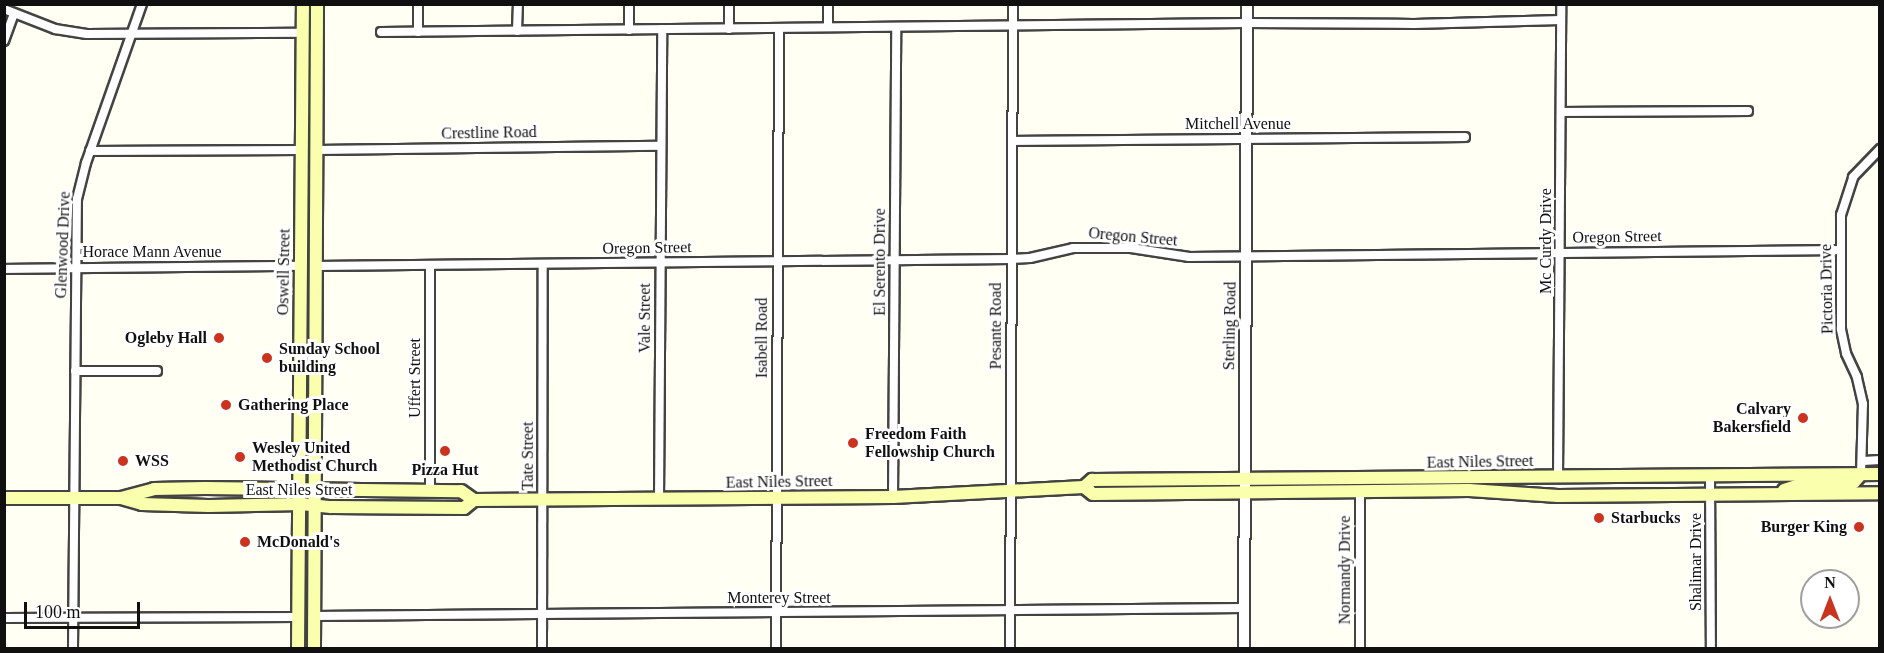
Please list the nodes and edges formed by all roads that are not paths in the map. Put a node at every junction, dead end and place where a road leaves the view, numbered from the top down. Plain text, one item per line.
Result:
1 (142, 4) edge
2 (303, 4) edge
3 (317, 4) edge
4 (418, 4) edge
5 (518, 4) edge
6 (629, 4) edge
7 (729, 4) edge
8 (828, 4) edge
9 (1012, 4) edge
10 (1246, 4) edge
11 (1561, 4) edge
12 (4, 9) edge
13 (14, 14) junction
14 (1561, 20) junction
15 (1246, 23) junction
16 (1012, 25) junction
17 (828, 27) junction
18 (896, 27) junction
19 (778, 28) junction
20 (662, 29) junction
21 (729, 29) junction
22 (630, 30) junction
23 (517, 31) junction
24 (381, 32) dead end
25 (418, 32) junction
26 (303, 33) junction
27 (132, 34) junction
28 (4, 41) edge
29 (1748, 111) dead end
30 (1561, 112) junction
31 (1465, 137) dead end
32 (1246, 140) junction
33 (1012, 141) junction
34 (661, 146) junction
35 (1880, 149) edge
36 (301, 150) junction
37 (316, 150) junction
38 (90, 151) junction
39 (302, 179) junction
40 (1841, 250) junction
41 (1561, 253) junction
42 (1245, 256) junction
43 (1011, 259) junction
44 (895, 260) junction
45 (777, 261) junction
46 (661, 262) junction
47 (543, 264) junction
48 (430, 265) junction
49 (299, 266) junction
50 (316, 266) junction
51 (4, 268) edge
52 (76, 268) junction
53 (315, 354) junction
54 (75, 371) junction
55 (157, 371) dead end
56 (1880, 460) edge
57 (1863, 461) junction
58 (1861, 474) junction
59 (1880, 474) edge
60 (1710, 476) junction
61 (1558, 477) junction
62 (1243, 478) junction
63 (1432, 478) junction
64 (1084, 487) junction
65 (300, 489) junction
66 (1011, 489) junction
67 (315, 490) junction
68 (430, 490) junction
69 (1478, 491) junction
70 (1243, 492) junction
71 (1360, 492) junction
72 (1880, 493) edge
73 (1772, 494) junction
74 (1711, 495) junction
75 (894, 497) junction
76 (4, 498) edge
77 (74, 498) junction
78 (122, 498) junction
79 (776, 498) junction
80 (659, 499) junction
81 (474, 500) junction
82 (542, 501) junction
83 (301, 504) junction
84 (314, 505) junction
85 (1244, 608) junction
86 (1011, 610) junction
87 (776, 613) junction
88 (542, 614) junction
89 (315, 616) junction
90 (74, 617) junction
91 (298, 617) junction
92 (4, 618) edge
93 (73, 648) edge
94 (298, 648) edge
95 (314, 648) edge
96 (542, 648) edge
97 (776, 648) edge
98 (1010, 648) edge
99 (1244, 648) edge
100 (1360, 648) edge
101 (1711, 648) edge

1 - 27 street, Glenwood Drive
2 - 26 main road, Oswell Street
3 - 37 main road, Oswell Street
4 - 25 street
5 - 23 street
6 - 22 street
7 - 21 street
8 - 17 street
9 - 16 street, Pesante Road
10 - 15 street, Sterling Road
11 - 14 street, Mc Curdy Drive
12 - 13 street
13 - 27 street
13 - 28 street
14 - 15 street
14 - 30 street, Mc Curdy Drive
15 - 16 street
15 - 32 street, Sterling Road
16 - 18 street
16 - 33 street, Pesante Road
17 - 18 street
17 - 19 street
18 - 44 street, El Serento Drive
19 - 21 street
19 - 45 street, Isabell Road
20 - 21 street
20 - 22 street
20 - 34 street, Vale Street
22 - 23 street
23 - 25 street
24 - 25 street
26 - 27 street
26 - 36 main road, Oswell Street
27 - 38 street, Glenwood Drive
29 - 30 street
30 - 41 street, Mc Curdy Drive
31 - 32 street, Mitchell Avenue
32 - 33 street, Mitchell Avenue
32 - 42 street, Sterling Road
33 - 43 street, Pesante Road
34 - 37 street, Crestline Road
34 - 46 street, Vale Street
35 - 40 street, Pictoria Drive
36 - 38 street
36 - 39 main road, Oswell Street
37 - 50 main road, Oswell Street
38 - 52 street, Glenwood Drive
39 - 49 main road, Oswell Street
39 - 50 main road
40 - 41 street, Oregon Street
40 - 57 street, Pictoria Drive
41 - 42 street, Oregon Street
41 - 61 street, Mc Curdy Drive
42 - 43 street, Oregon Street
42 - 62 street, Sterling Road
43 - 44 street, Oregon Street
43 - 66 street, Pesante Road
44 - 45 street, Oregon Street
44 - 75 street, El Serento Drive
45 - 46 street, Oregon Street
45 - 79 street, Isabell Road
46 - 47 street, Oregon Street
46 - 80 street, Vale Street
47 - 48 street, Oregon Street
47 - 82 street, Tate Street
48 - 50 street, Oregon Street
48 - 68 street, Uffert Street
49 - 52 street, Horace Mann Avenue
49 - 53 main road
49 - 65 main road, Oswell Street
50 - 53 main road, Oswell Street
51 - 52 street, Horace Mann Avenue
52 - 54 street, Glenwood Drive
53 - 67 main road, Oswell Street
54 - 55 street
54 - 77 street, Glenwood Drive
56 - 57 street
57 - 58 street, Pictoria Drive
58 - 59 main road, East Niles Street
58 - 60 main road, East Niles Street
58 - 73 main road
60 - 61 main road, East Niles Street
60 - 74 street, Shalimar Drive
61 - 63 main road, East Niles Street
61 - 69 main road
62 - 63 main road, East Niles Street
62 - 64 main road, East Niles Street
62 - 70 street, Sterling Road
63 - 71 main road
64 - 66 main road, East Niles Street
64 - 70 main road, East Niles Street
65 - 67 main road, East Niles Street
65 - 78 main road, East Niles Street
65 - 83 main road, Oswell Street
66 - 75 main road, East Niles Street
66 - 86 street, Pesante Road
67 - 68 main road, East Niles Street
67 - 84 main road, Oswell Street
68 - 81 main road, East Niles Street
69 - 71 main road, East Niles Street
69 - 74 main road, East Niles Street
70 - 71 main road, East Niles Street
70 - 85 street, Sterling Road
71 - 100 street, Normandy Drive
72 - 73 main road, East Niles Street
73 - 74 main road, East Niles Street
74 - 101 street, Shalimar Drive
75 - 79 main road, East Niles Street
76 - 77 main road, East Niles Street
77 - 78 main road, East Niles Street
77 - 90 street, Glenwood Drive
78 - 83 main road, East Niles Street
79 - 80 main road, East Niles Street
79 - 87 street, Isabell Road
80 - 82 main road, East Niles Street
81 - 82 main road, East Niles Street
81 - 84 main road, East Niles Street
82 - 88 street, Tate Street
83 - 84 main road, East Niles Street
83 - 91 main road, Oswell Street
84 - 89 main road, Oswell Street
85 - 86 street, Monterey Street
85 - 99 street, Sterling Road
86 - 87 street, Monterey Street
86 - 98 street, Pesante Road
87 - 88 street, Monterey Street
87 - 97 street, Isabell Road
88 - 89 street, Monterey Street
88 - 96 street, Tate Street
89 - 95 main road, Oswell Street
90 - 91 street
90 - 92 street
90 - 93 street, Glenwood Drive
91 - 94 main road, Oswell Street

